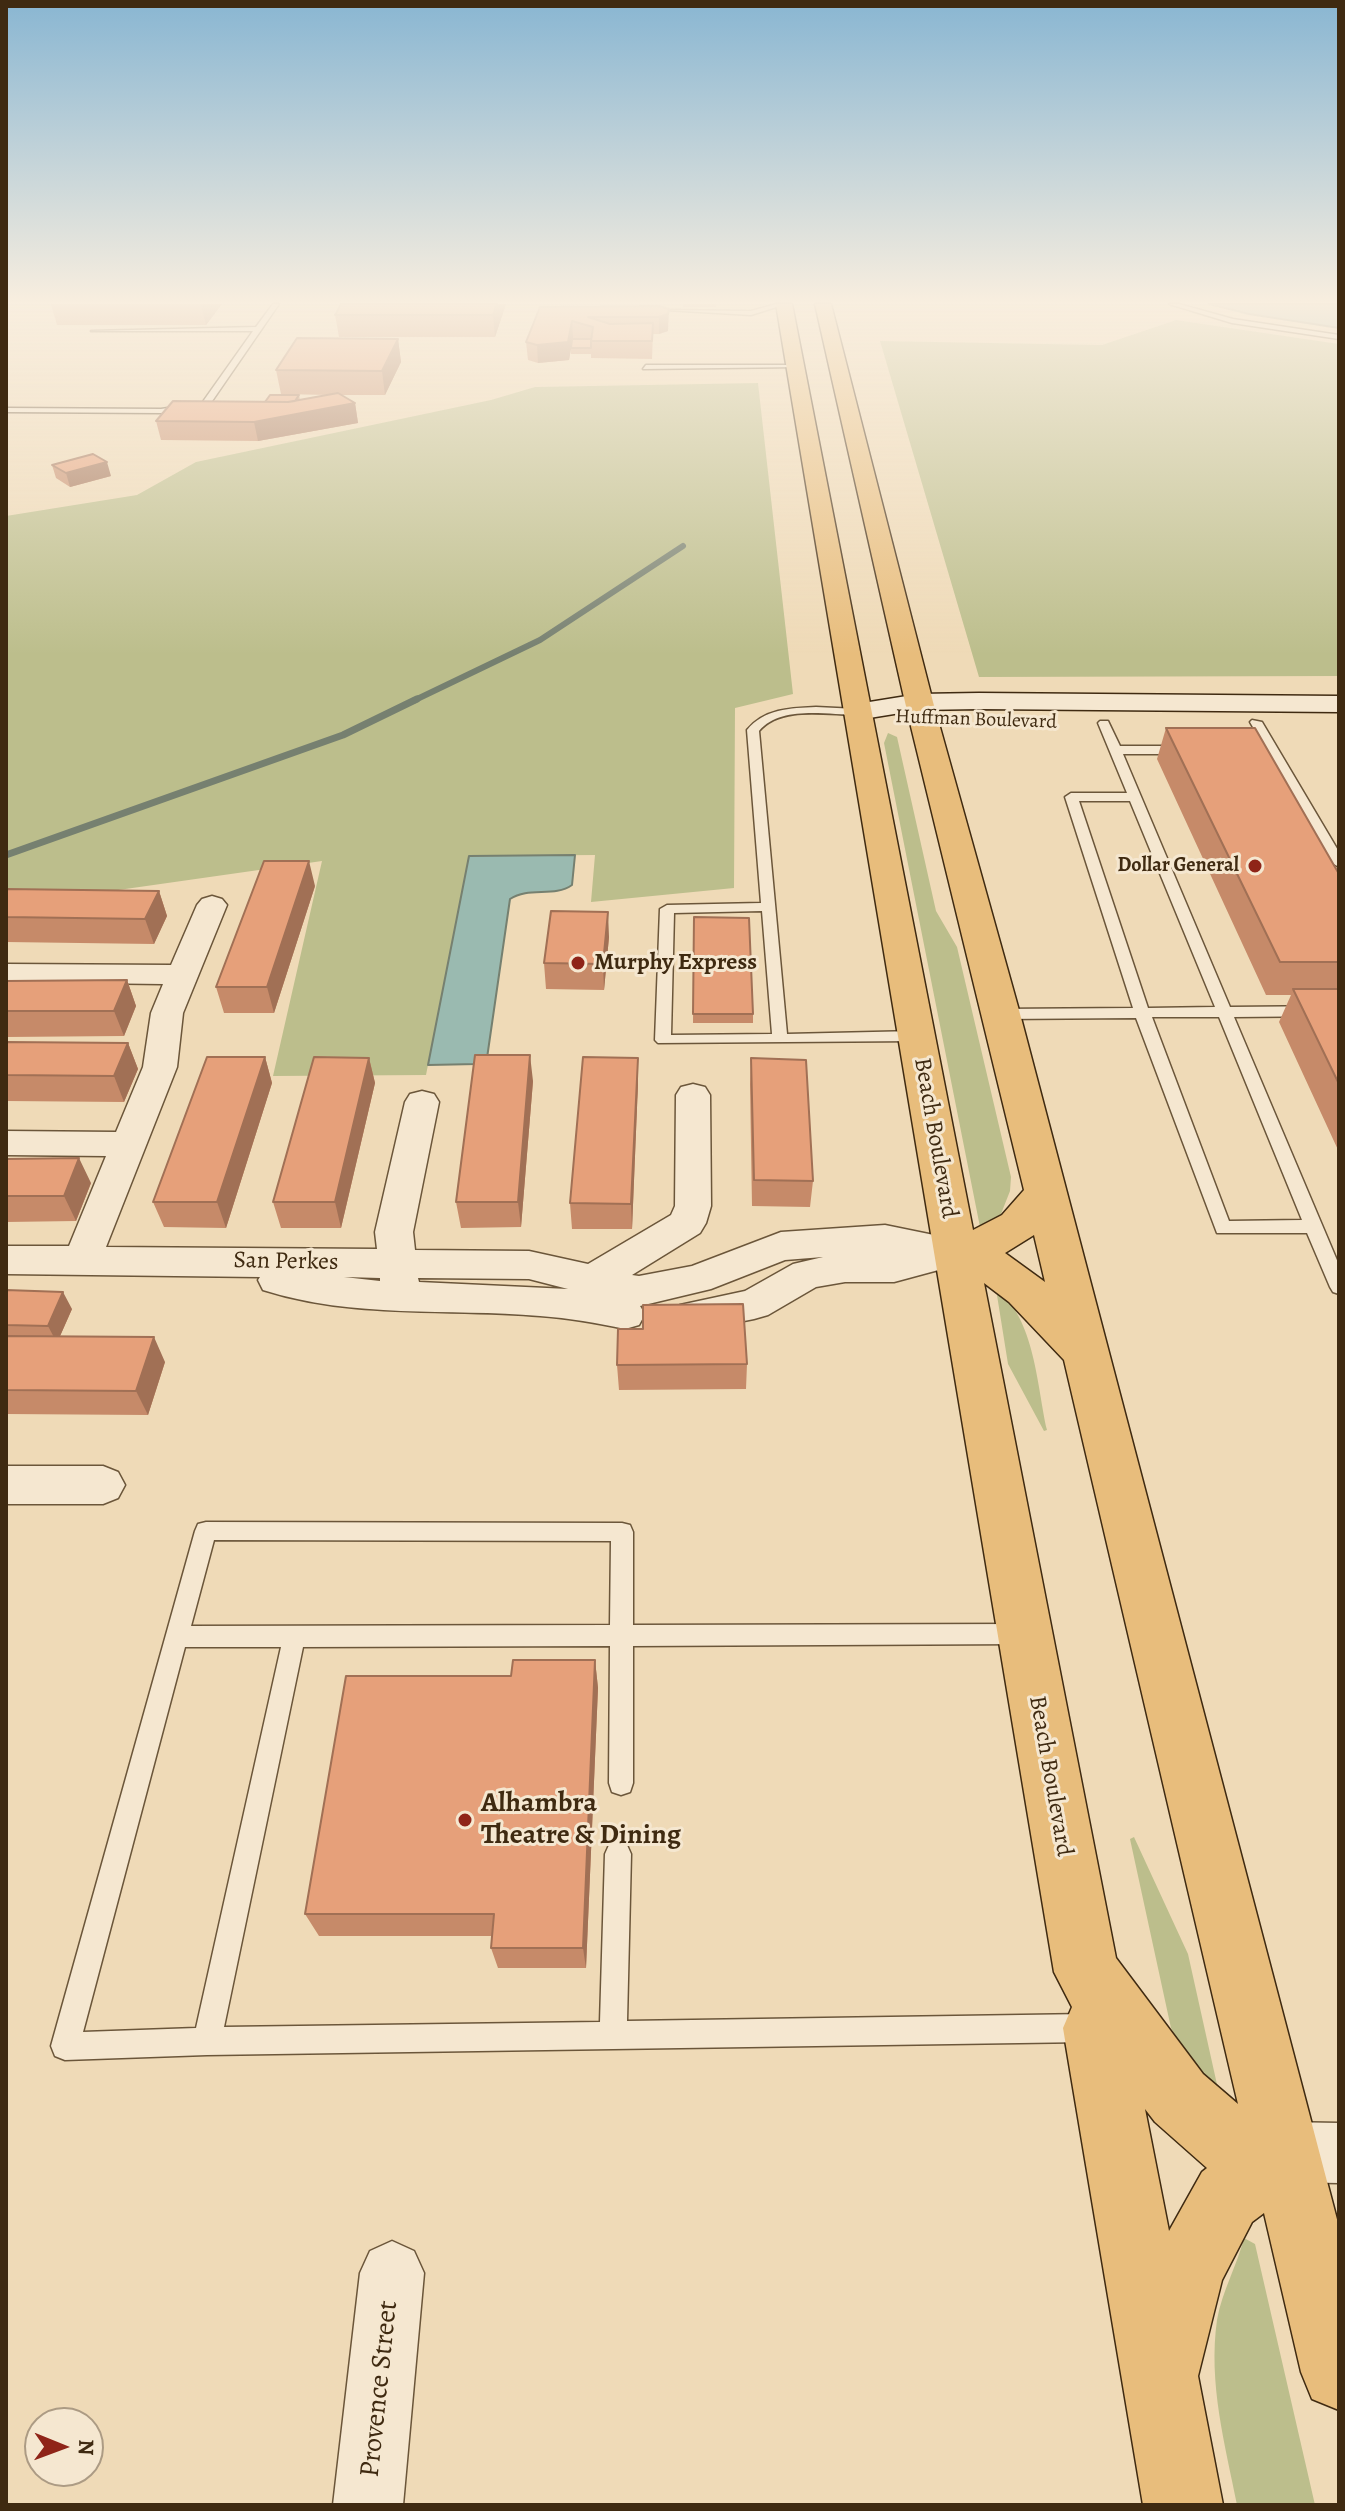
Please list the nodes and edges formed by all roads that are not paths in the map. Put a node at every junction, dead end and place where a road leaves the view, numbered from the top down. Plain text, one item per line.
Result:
1 (823, 421) edge
2 (852, 421) edge
3 (1339, 704) edge
4 (1339, 711) edge
5 (857, 712) junction
6 (921, 712) junction
7 (1339, 722) edge
8 (1257, 736) junction
9 (1110, 737) junction
10 (1194, 750) edge
11 (1273, 750) junction
12 (1135, 797) junction
13 (1339, 863) edge
14 (212, 905) dead end
15 (769, 907) junction
16 (6, 973) edge
17 (181, 975) junction
18 (1339, 1011) edge
19 (1142, 1012) junction
20 (1225, 1012) junction
21 (1001, 1014) junction
22 (916, 1036) junction
23 (780, 1039) junction
24 (693, 1095) dead end
25 (422, 1102) dead end
26 (6, 1143) edge
27 (129, 1144) junction
28 (1045, 1191) junction
29 (1314, 1226) junction
30 (955, 1252) junction
31 (6, 1260) edge
32 (82, 1260) junction
33 (400, 1280) junction
34 (1339, 1287) edge
35 (585, 1292) junction
36 (1085, 1351) junction
37 (6, 1485) edge
38 (103, 1485) dead end
39 (1025, 1634) junction
40 (177, 1637) junction
41 (294, 1637) junction
42 (624, 1637) junction
43 (621, 1783) dead end
44 (618, 1854) dead end
45 (1091, 2000) junction
46 (613, 2033) junction
47 (207, 2041) junction
48 (1311, 2153) edge
49 (392, 2273) dead end
50 (1339, 2372) edge
51 (1160, 2382) junction
52 (368, 2505) edge
53 (1183, 2505) edge

1 - 5 highway, Beach Boulevard
2 - 6 highway
3 - 6 street, Huffman Boulevard
4 - 8 street
5 - 6 street, Huffman Boulevard
5 - 15 lane
5 - 22 highway, Beach Boulevard
6 - 9 street, Huffman Boulevard
6 - 21 highway
7 - 8 street, Huffman Boulevard
8 - 9 street, Huffman Boulevard
8 - 11 lane
8 - 11 lane
9 - 10 lane
9 - 12 lane
11 - 13 lane
12 - 19 lane
12 - 20 lane
14 - 17 street
15 - 23 lane
15 - 23 lane
16 - 17 street
17 - 27 street
18 - 20 lane
19 - 20 lane
19 - 21 lane
19 - 29 lane
20 - 29 lane
21 - 28 highway
22 - 23 lane
22 - 30 highway, Beach Boulevard
24 - 35 street
25 - 33 street
26 - 27 street
27 - 32 street
28 - 30 highway
28 - 36 highway
29 - 34 lane
30 - 35 street, San Perkes
30 - 36 highway
30 - 39 highway, Beach Boulevard
31 - 32 street, San Perkes
32 - 33 street, San Perkes
33 - 35 street, San Perkes
36 - 48 highway
37 - 38 street
39 - 42 lane
39 - 45 highway, Beach Boulevard
40 - 41 lane
40 - 42 lane
40 - 47 lane
41 - 42 lane
41 - 47 lane
42 - 43 lane
44 - 46 lane
45 - 46 lane
45 - 48 highway
45 - 51 highway, Beach Boulevard
46 - 47 lane
48 - 50 highway
48 - 51 highway
49 - 52 street, Provence Street
51 - 53 highway, Beach Boulevard

